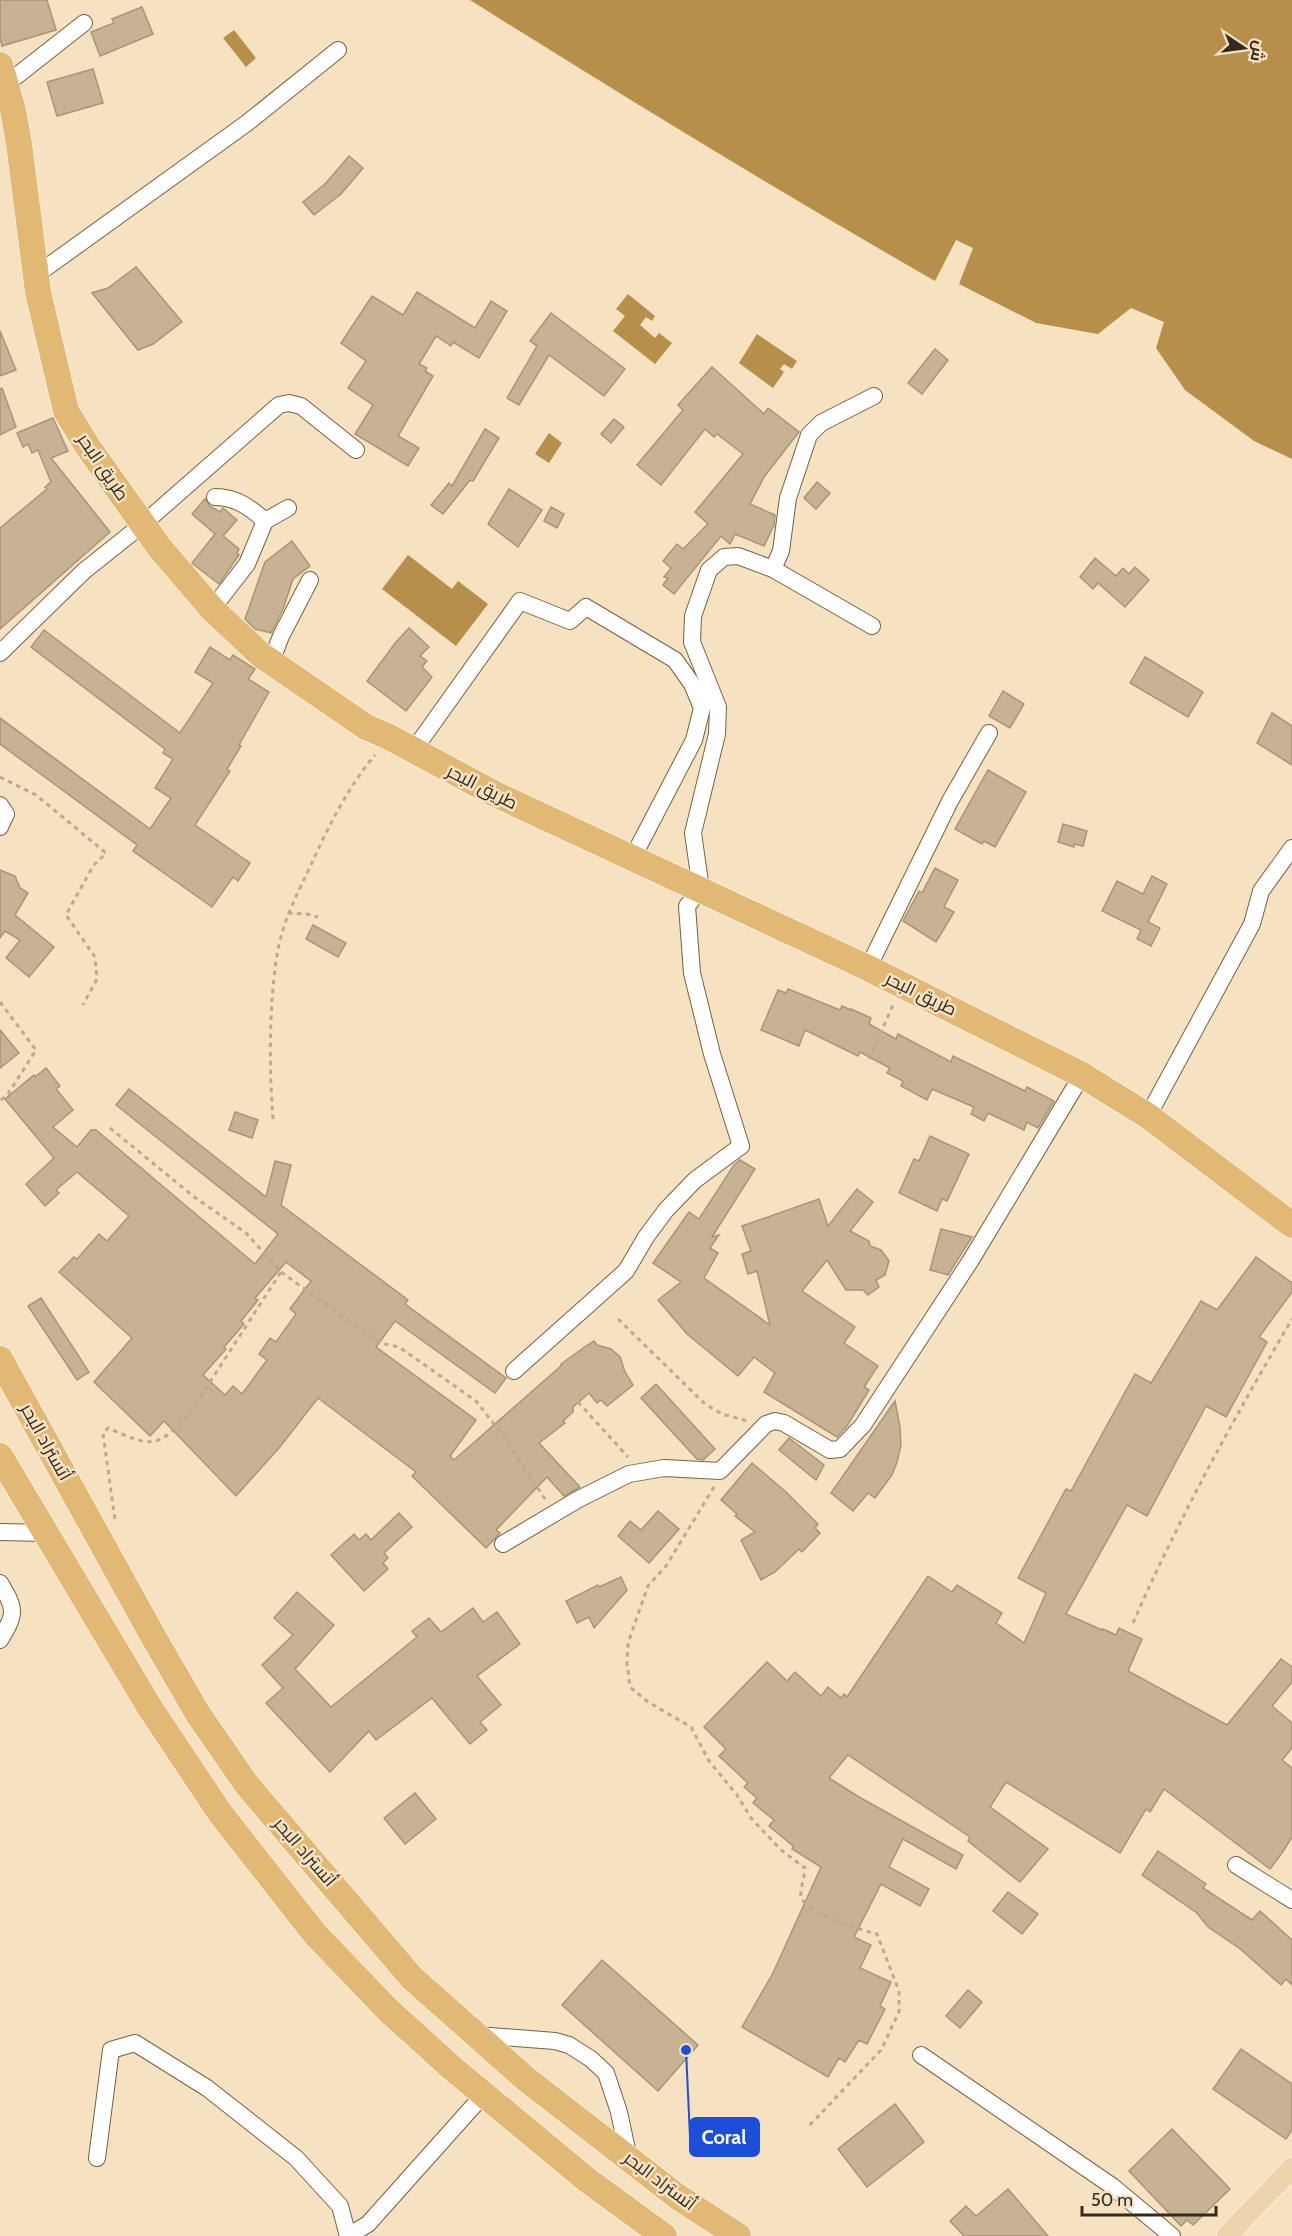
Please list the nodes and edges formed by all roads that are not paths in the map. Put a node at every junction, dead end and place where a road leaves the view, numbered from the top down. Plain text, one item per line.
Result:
1 (84, 23) dead end
2 (338, 50) dead end
3 (2, 80) edge
4 (36, 275) junction
5 (874, 396) dead end
6 (356, 450) dead end
7 (215, 497) dead end
8 (288, 508) dead end
9 (265, 521) junction
10 (142, 524) junction
11 (773, 569) junction
12 (310, 580) dead end
13 (212, 609) junction
14 (872, 626) dead end
15 (0, 653) edge
16 (272, 662) junction
17 (990, 733) dead end
18 (413, 751) junction
19 (0, 805) edge
20 (0, 827) edge
21 (1292, 848) edge
22 (632, 859) junction
23 (701, 889) junction
24 (868, 968) junction
25 (1082, 1075) junction
26 (1148, 1116) junction
27 (1292, 1225) edge
28 (0, 1359) edge
29 (514, 1371) dead end
30 (0, 1456) edge
31 (0, 1532) edge
32 (46, 1533) junction
33 (503, 1544) dead end
34 (0, 1583) edge
35 (0, 1640) edge
36 (1236, 1865) dead end
37 (1292, 1900) edge
38 (477, 2036) junction
39 (921, 2055) dead end
40 (485, 2093) junction
41 (97, 2158) dead end
42 (629, 2159) junction
43 (1292, 2168) edge
44 (587, 2180) junction
45 (376, 2214) junction
46 (348, 2236) edge
47 (373, 2236) edge
48 (644, 2236) edge
49 (664, 2236) edge
50 (738, 2236) edge
51 (1172, 2236) edge
52 (1227, 2236) edge

1 - 3 street
2 - 4 street
3 - 4 highway, طريق البحر
4 - 10 highway, طريق البحر
5 - 11 street
6 - 10 street
7 - 9 street
8 - 9 street
9 - 13 street
10 - 13 highway, طريق البحر
10 - 15 street
11 - 14 street
11 - 23 street
12 - 16 street
13 - 16 highway, طريق البحر
16 - 18 highway, طريق البحر
17 - 24 street
18 - 22 highway, طريق البحر
18 - 22 street
19 - 20 street
21 - 26 street
22 - 23 highway, طريق البحر
23 - 24 highway, طريق البحر
23 - 29 street
24 - 25 highway, طريق البحر
25 - 26 highway, طريق البحر
25 - 33 street
26 - 27 highway, طريق البحر
28 - 38 highway, أتستراد البحر
30 - 32 highway
31 - 32 street
32 - 40 highway
34 - 35 street
36 - 37 street
38 - 42 highway, أتستراد البحر
38 - 42 street
39 - 51 street
40 - 44 highway
40 - 45 street
41 - 46 street
42 - 50 highway, أتستراد البحر
43 - 52 main road
44 - 48 highway
44 - 49 highway
45 - 46 street
45 - 47 street

